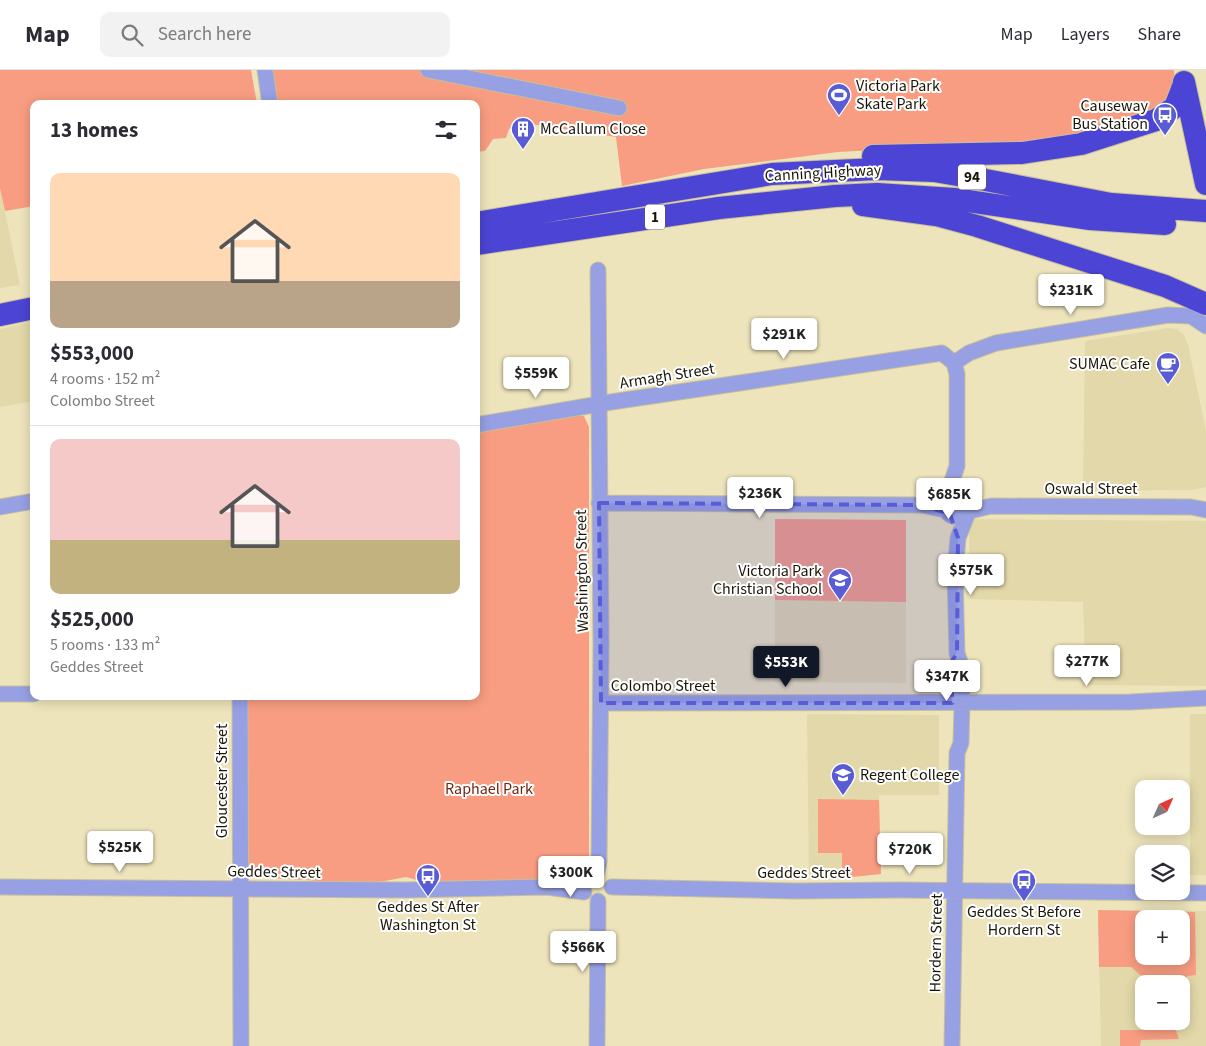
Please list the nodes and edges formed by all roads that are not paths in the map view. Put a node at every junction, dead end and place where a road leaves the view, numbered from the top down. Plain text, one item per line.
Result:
1 (265, 70) edge
2 (428, 70) edge
3 (1183, 77) edge
4 (269, 100) edge
5 (620, 108) dead end
6 (772, 174) junction
7 (1206, 184) edge
8 (835, 196) junction
9 (1206, 211) edge
10 (1169, 217) junction
11 (480, 222) edge
12 (1206, 225) edge
13 (480, 243) edge
14 (598, 270) dead end
15 (30, 296) edge
16 (0, 301) edge
17 (1206, 304) edge
18 (30, 309) edge
19 (0, 315) edge
20 (1206, 326) edge
21 (954, 363) junction
22 (600, 404) junction
23 (480, 424) edge
24 (954, 498) junction
25 (1206, 501) edge
26 (30, 502) edge
27 (599, 503) junction
28 (991, 506) junction
29 (0, 507) edge
30 (1198, 509) edge
31 (969, 512) junction
32 (958, 538) junction
33 (0, 694) edge
34 (30, 694) edge
35 (1206, 698) edge
36 (240, 700) edge
37 (601, 703) junction
38 (957, 703) junction
39 (589, 881) junction
40 (0, 887) edge
41 (612, 887) junction
42 (240, 889) junction
43 (954, 891) junction
44 (1206, 893) edge
45 (598, 901) junction
46 (241, 1046) edge
47 (597, 1046) edge
48 (952, 1046) edge

1 - 4 street
2 - 5 street
3 - 6 highway
3 - 7 highway
6 - 10 highway, Canning Highway / 94
6 - 11 highway, Canning Highway / 1
8 - 10 highway, Canning Highway / 1
8 - 13 highway, Canning Highway / 1
8 - 17 highway
9 - 10 highway, 94
10 - 12 highway, 1
14 - 22 street, Washington Street
15 - 16 highway
18 - 19 highway
20 - 21 street
21 - 22 street, Armagh Street
21 - 24 street, Hordern Street
22 - 23 street, Armagh Street
22 - 27 street, Washington Street
24 - 27 street
24 - 28 street
24 - 31 street, Hordern Street
24 - 31 street, Oswald Street
24 - 32 street, Hordern Street
25 - 30 street, Oswald Street
26 - 29 street
27 - 37 street, Washington Street
28 - 30 street, Oswald Street
28 - 31 street, Oswald Street
31 - 32 street, Hordern Street
32 - 38 street, Hordern Street
33 - 34 street
35 - 38 street, Colombo Street
36 - 42 street, Gloucester Street
37 - 38 street, Colombo Street
37 - 39 street, Washington Street
38 - 43 street, Hordern Street
39 - 41 street
39 - 42 street, Geddes Street
39 - 45 street
40 - 42 street, Geddes Street
41 - 43 street, Geddes Street
41 - 45 street
42 - 46 street, Gloucester Street
43 - 44 street, Geddes Street
43 - 48 street, Hordern Street
45 - 47 street

